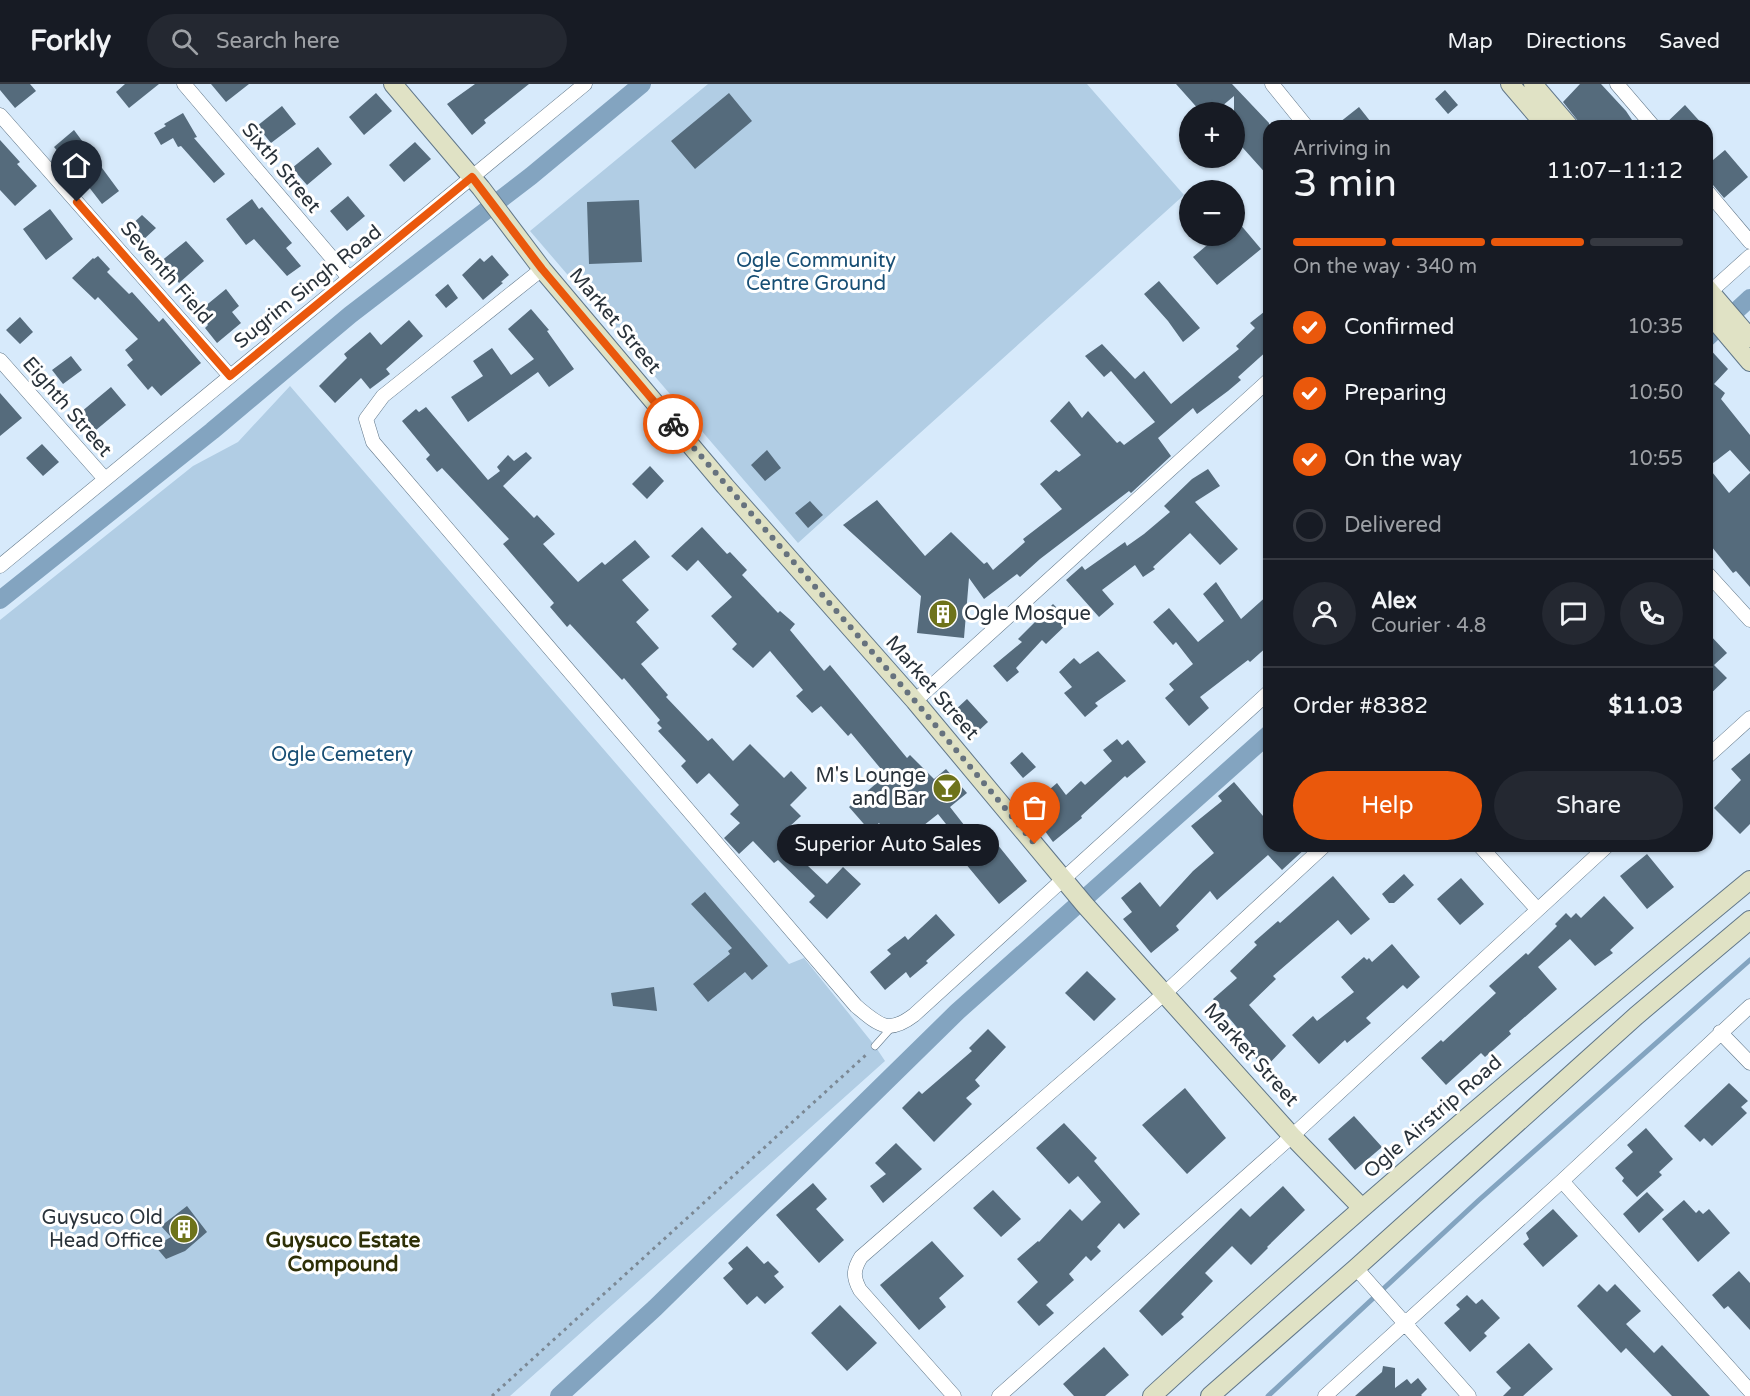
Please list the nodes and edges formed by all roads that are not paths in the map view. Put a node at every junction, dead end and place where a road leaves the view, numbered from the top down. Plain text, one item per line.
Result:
1 (184, 84) edge
2 (393, 84) edge
3 (585, 84) edge
4 (1272, 84) edge
5 (1510, 84) edge
6 (1533, 84) edge
7 (1617, 84) edge
8 (0, 115) edge
9 (1301, 120) edge
10 (1541, 120) edge
11 (1564, 120) edge
12 (1648, 120) edge
13 (476, 182) junction
14 (1713, 197) edge
15 (1750, 242) edge
16 (1750, 256) edge
17 (542, 269) junction
18 (349, 278) junction
19 (1713, 300) edge
20 (1713, 305) edge
21 (1730, 326) junction
22 (1750, 338) edge
23 (0, 360) edge
24 (1750, 362) edge
25 (230, 376) junction
26 (1263, 385) edge
27 (105, 479) junction
28 (0, 566) edge
29 (1713, 580) edge
30 (1750, 620) edge
31 (1263, 698) edge
32 (915, 701) junction
33 (1750, 718) edge
34 (1713, 752) edge
35 (1318, 852) edge
36 (1485, 852) edge
37 (1600, 852) edge
38 (1750, 880) edge
39 (1068, 884) junction
40 (1537, 909) junction
41 (1750, 920) edge
42 (1165, 993) junction
43 (1750, 1006) edge
44 (891, 1028) junction
45 (1720, 1032) junction
46 (875, 1046) road end
47 (1750, 1063) edge
48 (1292, 1136) junction
49 (1562, 1181) junction
50 (1362, 1208) junction
51 (1359, 1273) junction
52 (1405, 1324) junction
53 (1750, 1391) edge
54 (954, 1396) edge
55 (999, 1396) edge
56 (1152, 1396) edge
57 (1210, 1396) edge
58 (1325, 1396) edge
59 (1468, 1396) edge

1 - 18 street, Sixth Street
2 - 13 street, Market Street
3 - 13 street, Sugrim Singh Road
4 - 9 street
5 - 10 street
6 - 11 street
7 - 12 street
8 - 25 street, Seventh Field
13 - 17 street, Market Street
13 - 18 street, Sugrim Singh Road
14 - 15 street
16 - 19 street
17 - 32 street, Market Street
17 - 44 street
18 - 25 street, Sugrim Singh Road
20 - 21 street
21 - 22 street
21 - 24 street
23 - 27 street, Eighth Street
25 - 27 street, Sugrim Singh Road
26 - 32 street
27 - 28 street, Sugrim Singh Road
29 - 30 street
31 - 39 street
32 - 39 street, Market Street
33 - 34 street
35 - 42 street
36 - 40 street
37 - 40 street
38 - 50 street, Ogle Airstrip Road
39 - 42 street, Market Street
39 - 44 street
40 - 48 street
41 - 51 street
42 - 48 street, Market Street
42 - 54 street
43 - 45 street
44 - 46 lane
45 - 47 street
45 - 49 street
48 - 50 street, Market Street
48 - 55 street
49 - 52 street
49 - 53 street
50 - 56 street, Ogle Airstrip Road
51 - 52 street
51 - 57 street
52 - 58 street
52 - 59 street

